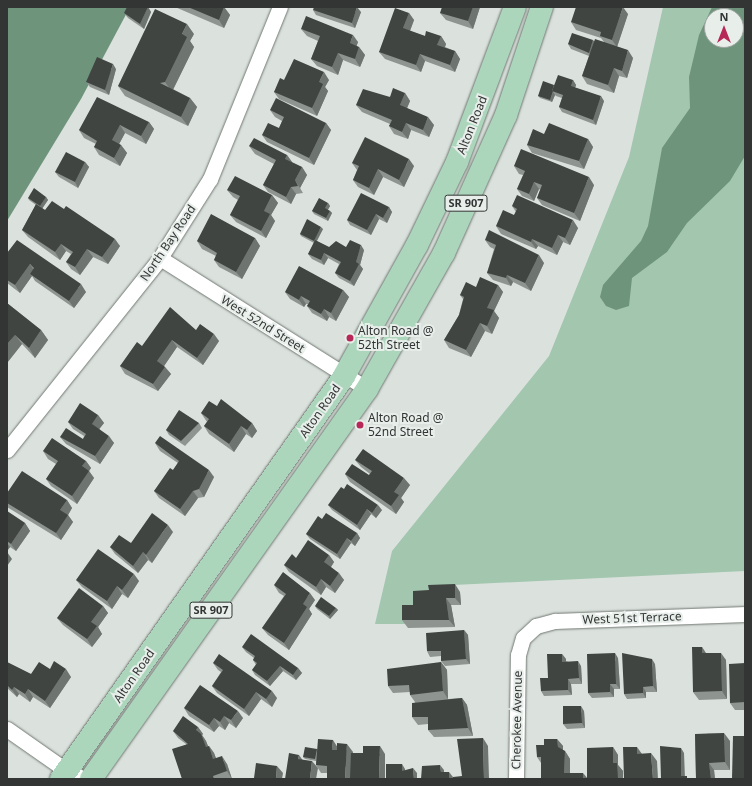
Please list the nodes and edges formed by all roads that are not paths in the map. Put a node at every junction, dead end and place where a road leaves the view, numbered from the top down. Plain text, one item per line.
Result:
1 (280, 7) edge
2 (515, 7) edge
3 (542, 7) edge
4 (160, 258) junction
5 (344, 376) junction
6 (367, 388) junction
7 (7, 450) edge
8 (745, 614) edge
9 (523, 638) joint
10 (7, 728) edge
11 (69, 776) edge
12 (91, 779) edge
13 (516, 779) edge

1 - 4 street, North Bay Road
2 - 5 main road, Alton Road / SR 907
3 - 6 main road, Alton Road / SR 907
4 - 5 street, West 52nd Street
4 - 7 street, North Bay Road
5 - 6 street, West 52nd Street
5 - 11 main road, Alton Road / SR 907
6 - 12 main road, Alton Road / SR 907
8 - 9 street, West 51st Terrace
9 - 13 street, Cherokee Avenue
10 - 11 street

